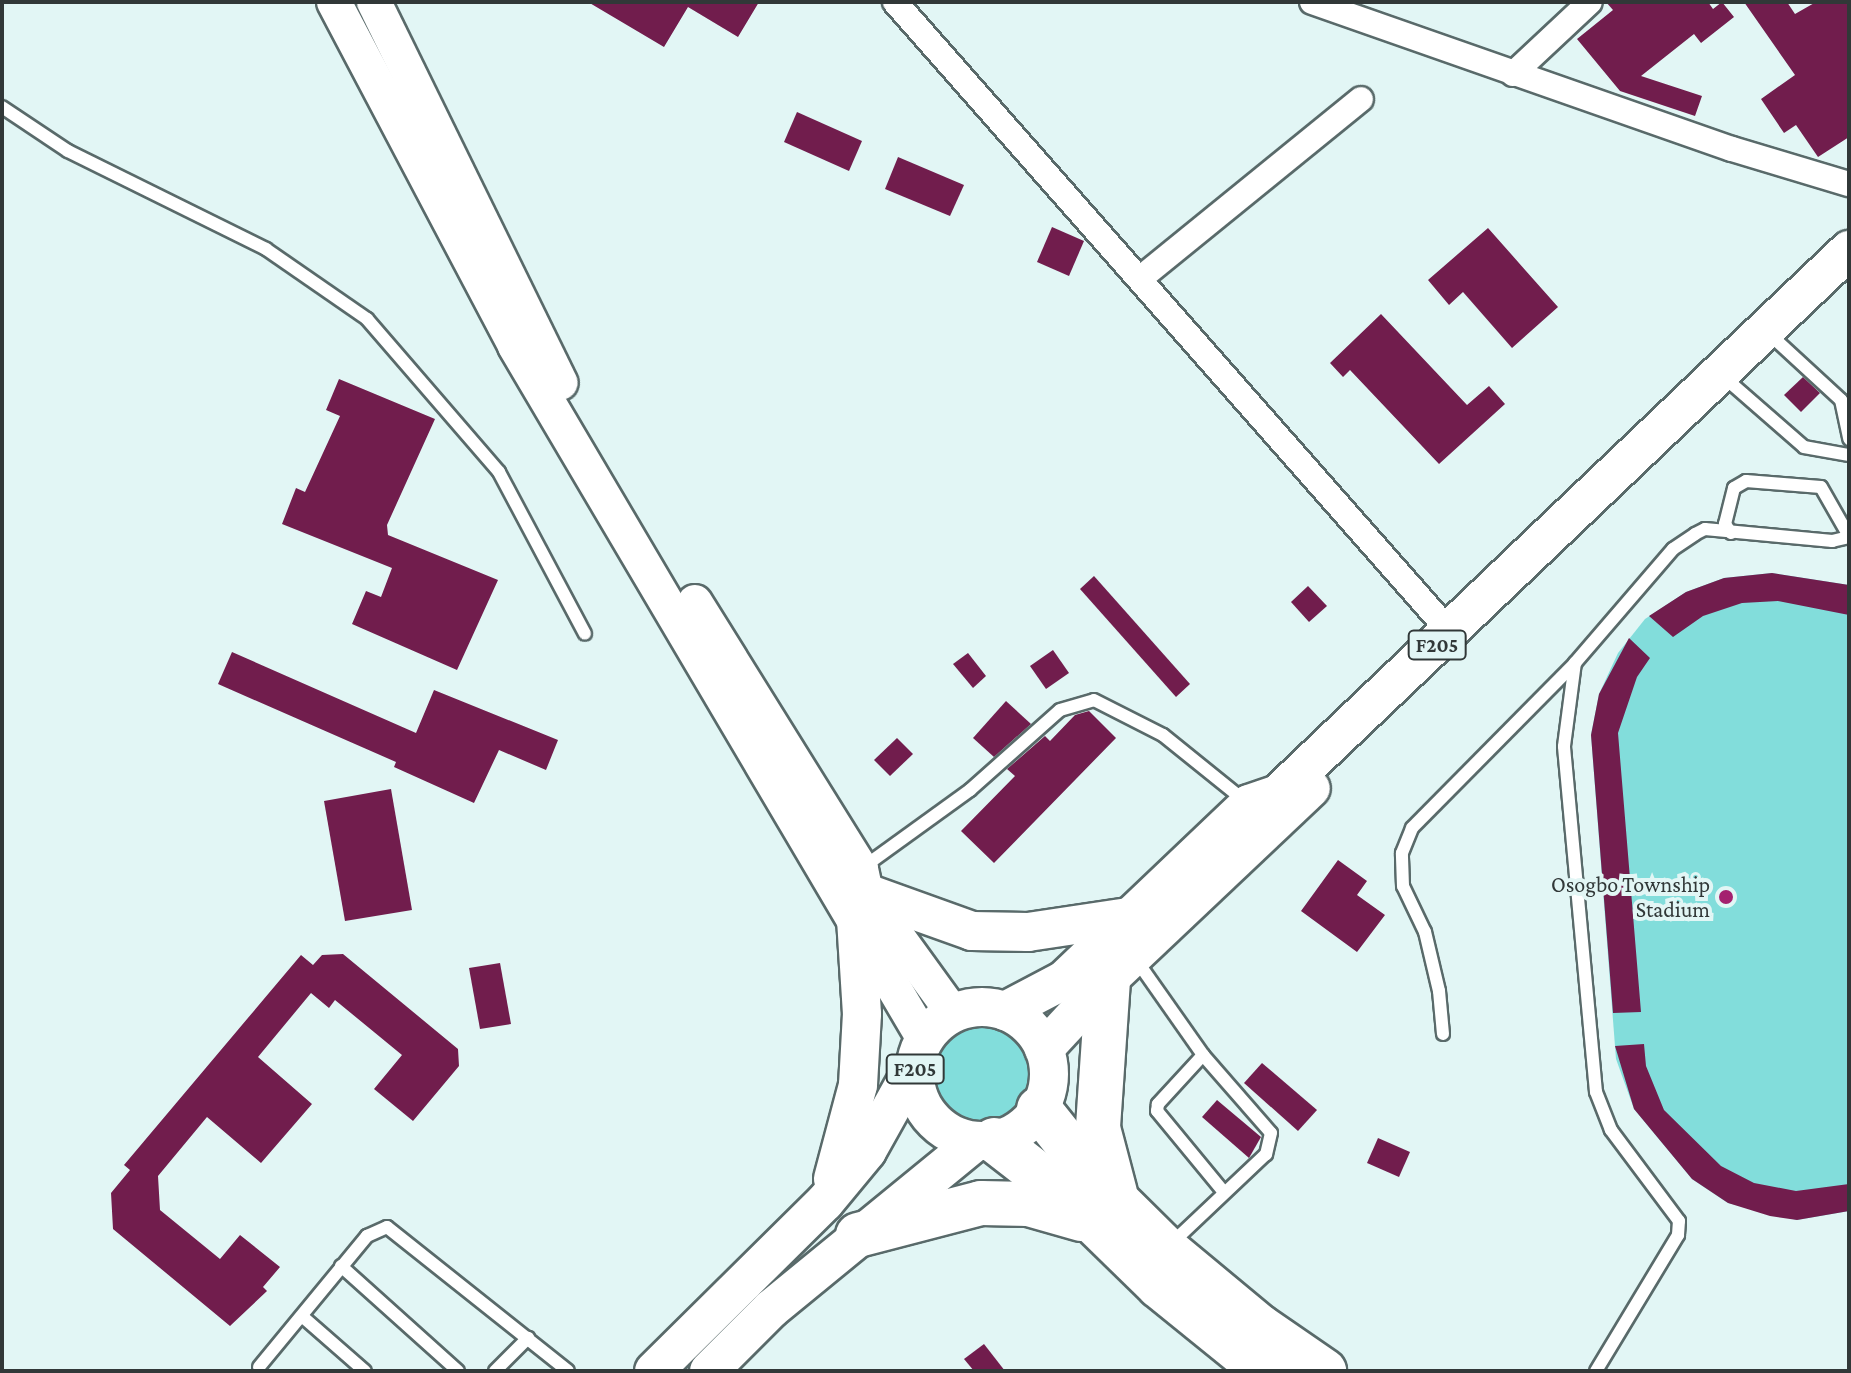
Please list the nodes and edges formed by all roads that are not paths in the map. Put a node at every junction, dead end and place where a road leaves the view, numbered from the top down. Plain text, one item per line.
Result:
1 (334, 2) edge
2 (374, 2) edge
3 (895, 2) edge
4 (1312, 2) edge
5 (1590, 2) edge
6 (1513, 74) junction
7 (1361, 99) dead end
8 (2, 107) edge
9 (1849, 184) edge
10 (1849, 250) edge
11 (1849, 273) edge
12 (1142, 277) junction
13 (1778, 342) junction
14 (1733, 385) junction
15 (1849, 439) edge
16 (1849, 455) edge
17 (1731, 533) junction
18 (1849, 536) edge
19 (1450, 632) junction
20 (585, 634) dead end
21 (1575, 663) junction
22 (1249, 804) junction
23 (861, 893) junction
24 (1135, 916) junction
25 (1122, 969) junction
26 (1005, 1011) junction
27 (953, 1013) junction
28 (1443, 1034) dead end
29 (1044, 1049) junction
30 (920, 1052) junction
31 (1203, 1055) junction
32 (1039, 1109) junction
33 (985, 1140) junction
34 (1223, 1191) junction
35 (825, 1202) junction
36 (1109, 1214) junction
37 (858, 1235) junction
38 (1166, 1249) junction
39 (341, 1266) junction
40 (303, 1317) junction
41 (528, 1338) junction
42 (259, 1367) dead end
43 (365, 1371) edge
44 (458, 1371) edge
45 (495, 1371) edge
46 (568, 1371) edge
47 (654, 1371) edge
48 (709, 1371) edge
49 (1264, 1371) edge
50 (1324, 1371) edge
51 (1596, 1371) edge

1 - 23 main road
2 - 23 main road
3 - 12 street
4 - 6 street
5 - 6 street
6 - 9 street
7 - 12 street
8 - 20 lane
10 - 19 main road, F205
11 - 13 main road, F205
12 - 19 street
13 - 14 main road, F205
13 - 15 lane
14 - 16 lane
14 - 25 main road, F205
17 - 18 lane
17 - 18 lane
17 - 21 lane
19 - 22 main road, F205
21 - 28 lane
21 - 51 lane
22 - 23 lane
22 - 24 main road, F205
23 - 24 main road
23 - 27 main road
23 - 30 main road
23 - 35 main road
24 - 26 main road, F205
25 - 29 main road, F205
25 - 31 lane
25 - 36 highway
26 - 27 main road, F205
26 - 29 main road
27 - 30 main road, F205
29 - 32 main road
30 - 33 main road, F205
30 - 35 main road, F205
31 - 34 lane
31 - 34 lane
32 - 33 main road
32 - 36 highway
33 - 36 highway
33 - 37 main road
34 - 38 lane
35 - 47 main road, F205
36 - 37 highway
36 - 38 highway
36 - 49 highway
37 - 48 main road
38 - 50 highway
39 - 40 lane
39 - 41 lane
39 - 44 lane
40 - 42 lane
40 - 43 lane
41 - 45 lane
41 - 46 lane

